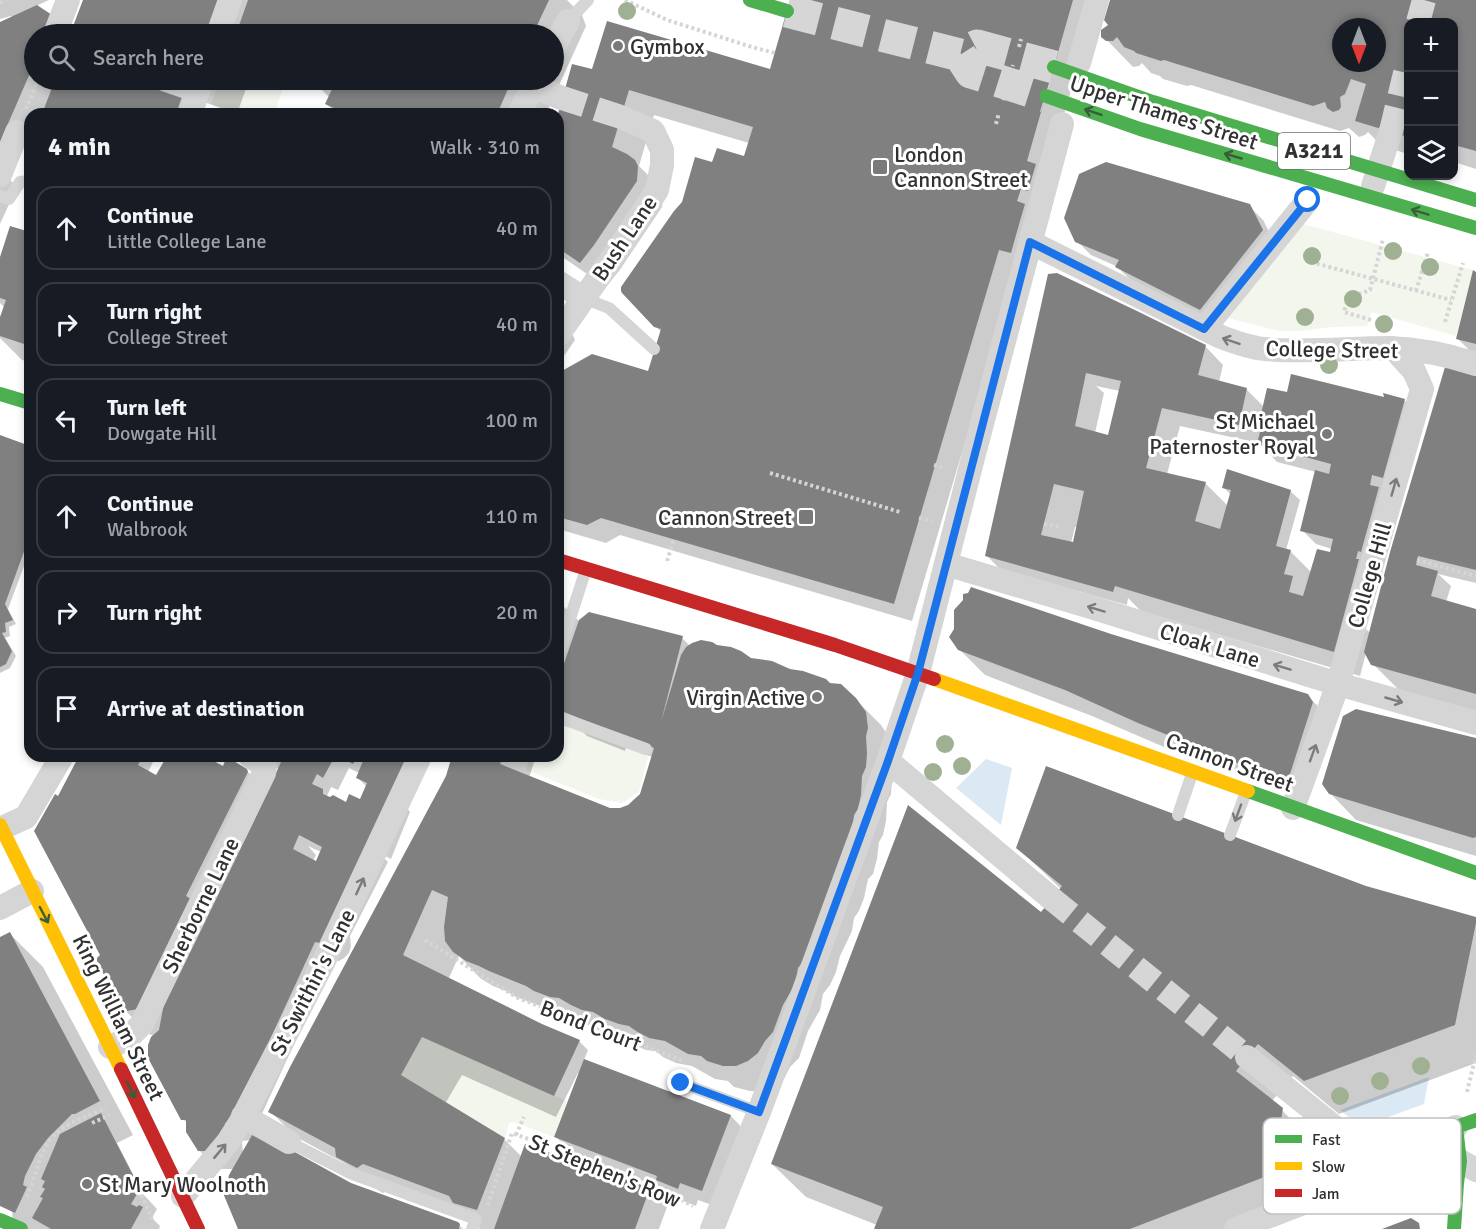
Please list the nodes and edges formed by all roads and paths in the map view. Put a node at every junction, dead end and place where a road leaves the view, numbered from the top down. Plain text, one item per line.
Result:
1 (6, 0) edge
2 (68, 0) edge
3 (230, 0) edge
4 (588, 0) edge
5 (625, 0) edge
6 (1097, 0) edge
7 (0, 3) edge
8 (568, 21) joint
9 (59, 24) edge
10 (222, 24) edge
11 (564, 28) edge
12 (1021, 39) dead end
13 (1019, 47) dead end
14 (775, 53) dead end
15 (1079, 63) dead end
16 (1013, 65) dead end
17 (1054, 67) tunnel mouth
18 (1011, 72) dead end
19 (198, 90) edge
20 (531, 90) edge
21 (545, 90) edge
22 (1006, 92) dead end
23 (1046, 96) tunnel mouth
24 (562, 98) tunnel mouth
25 (1003, 100) dead end
26 (192, 108) edge
27 (522, 108) edge
28 (999, 113) dead end
29 (621, 117) tunnel mouth
30 (996, 124) dead end
31 (1062, 124) dead end
32 (1391, 131) tunnel mouth
33 (17, 132) dead end
34 (1378, 170) junction
35 (0, 175) edge
36 (24, 182) edge
37 (0, 196) edge
38 (1370, 196) junction
39 (1308, 200) dead end
40 (1476, 200) edge
41 (1476, 228) edge
42 (1383, 239) dead end
43 (1030, 242) junction
44 (1428, 252) dead end
45 (1311, 262) dead end
46 (1463, 263) dead end
47 (1373, 279) junction
48 (564, 286) edge
49 (1416, 291) junction
50 (583, 298) junction
51 (1451, 300) junction
52 (1367, 319) dead end
53 (1445, 322) dead end
54 (564, 326) edge
55 (1204, 329) junction
56 (1393, 348) junction
57 (654, 350) dead end
58 (1476, 364) edge
59 (0, 394) edge
60 (24, 402) edge
61 (770, 473) dead end
62 (900, 512) dead end
63 (1044, 524) dead end
64 (1060, 527) dead end
65 (674, 539) dead end
66 (1417, 560) dead end
67 (564, 562) edge
68 (666, 564) dead end
69 (946, 564) junction
70 (586, 568) junction
71 (1476, 576) edge
72 (564, 637) edge
73 (918, 673) junction
74 (1338, 684) junction
75 (564, 719) edge
76 (1476, 723) edge
77 (646, 749) dead end
78 (888, 761) junction
79 (58, 762) edge
80 (259, 762) edge
81 (417, 762) edge
82 (1193, 771) junction
83 (1246, 790) junction
84 (1293, 808) junction
85 (1178, 815) dead end
86 (1, 827) edge
87 (1230, 835) dead end
88 (1476, 873) edge
89 (32, 891) junction
90 (1052, 899) tunnel mouth
91 (0, 908) edge
92 (425, 940) dead end
93 (110, 1047) junction
94 (1247, 1057) tunnel mouth
95 (691, 1063) dead end
96 (681, 1083) dead end
97 (107, 1108) dead end
98 (759, 1112) junction
99 (243, 1116) junction
100 (524, 1117) dead end
101 (104, 1118) dead end
102 (1323, 1118) edge
103 (92, 1124) dead end
104 (1466, 1124) edge
105 (516, 1135) junction
106 (289, 1142) joint
107 (1471, 1162) edge
108 (183, 1196) junction
109 (143, 1200) dead end
110 (1461, 1201) edge
111 (486, 1213) dead end
112 (1275, 1214) edge
113 (1458, 1214) edge
114 (152, 1219) dead end
115 (0, 1220) edge
116 (706, 1220) edge
117 (18, 1227) edge
118 (198, 1229) edge
119 (472, 1229) edge
120 (1236, 1229) edge
121 (1454, 1229) edge

1 - 7 path
2 - 9 street
3 - 10 street
4 - 8 lane
5 - 14 path
6 - 15 street
8 - 11 street
12 - 13 path
16 - 18 path
17 - 34 street, Upper Thames Street / A3211
19 - 26 street
20 - 27 street
21 - 24 street
22 - 25 path
38 -> 23 street, Upper Thames Street / A3211
28 - 30 path
29 - 50 street, Bush Lane
31 - 43 street
32 - 34 street
33 - 35 street
34 - 38 street
34 - 40 street, Upper Thames Street / A3211
36 - 37 lane
41 -> 38 street, Upper Thames Street / A3211
39 - 55 street
42 - 47 path
43 - 55 street, College Street
43 - 69 street
44 - 49 path
45 - 47 path
46 - 51 path
47 - 49 path
47 - 52 path
48 - 50 street
49 - 51 path
50 - 54 street, Bush Lane
50 - 57 lane
51 - 53 path
56 -> 55 street, College Street
56 - 58 street, College Street
74 -> 56 street, College Hill
59 - 60 street
61 - 62 path
63 - 64 path
65 - 68 path
66 - 71 path
67 - 70 street, Cannon Street
69 - 73 street
74 -> 69 street, Cloak Lane
70 - 72 lane
70 - 73 street, Cannon Street
73 - 78 street
73 - 82 street, Cannon Street
74 -> 76 street, Cloak Lane
84 -> 74 street, College Hill
75 - 77 lane
78 - 90 street
78 - 98 street
79 - 86 street
80 - 93 street, Sherborne Lane
99 -> 81 street, St Swithin's Lane
82 - 83 street, Cannon Street
82 - 85 lane
83 - 84 street, Cannon Street
83 -> 87 lane
84 - 88 street, Cannon Street
86 - 89 street, King William Street
89 - 91 street
89 -> 93 street, King William Street
92 - 95 path, Bond Court
93 -> 108 street, King William Street
94 - 102 street
96 - 98 lane
97 - 117 path
98 - 116 street
99 - 106 street
108 -> 99 street, St Swithin's Lane
100 - 105 path
101 - 103 path
104 - 107 street
105 - 111 path, St Stephen's Row
105 - 116 path, St Stephen's Row
106 - 119 lane
107 - 110 street
108 - 118 street, King William Street
109 - 114 path
112 - 120 street
113 - 121 street
115 - 117 street

